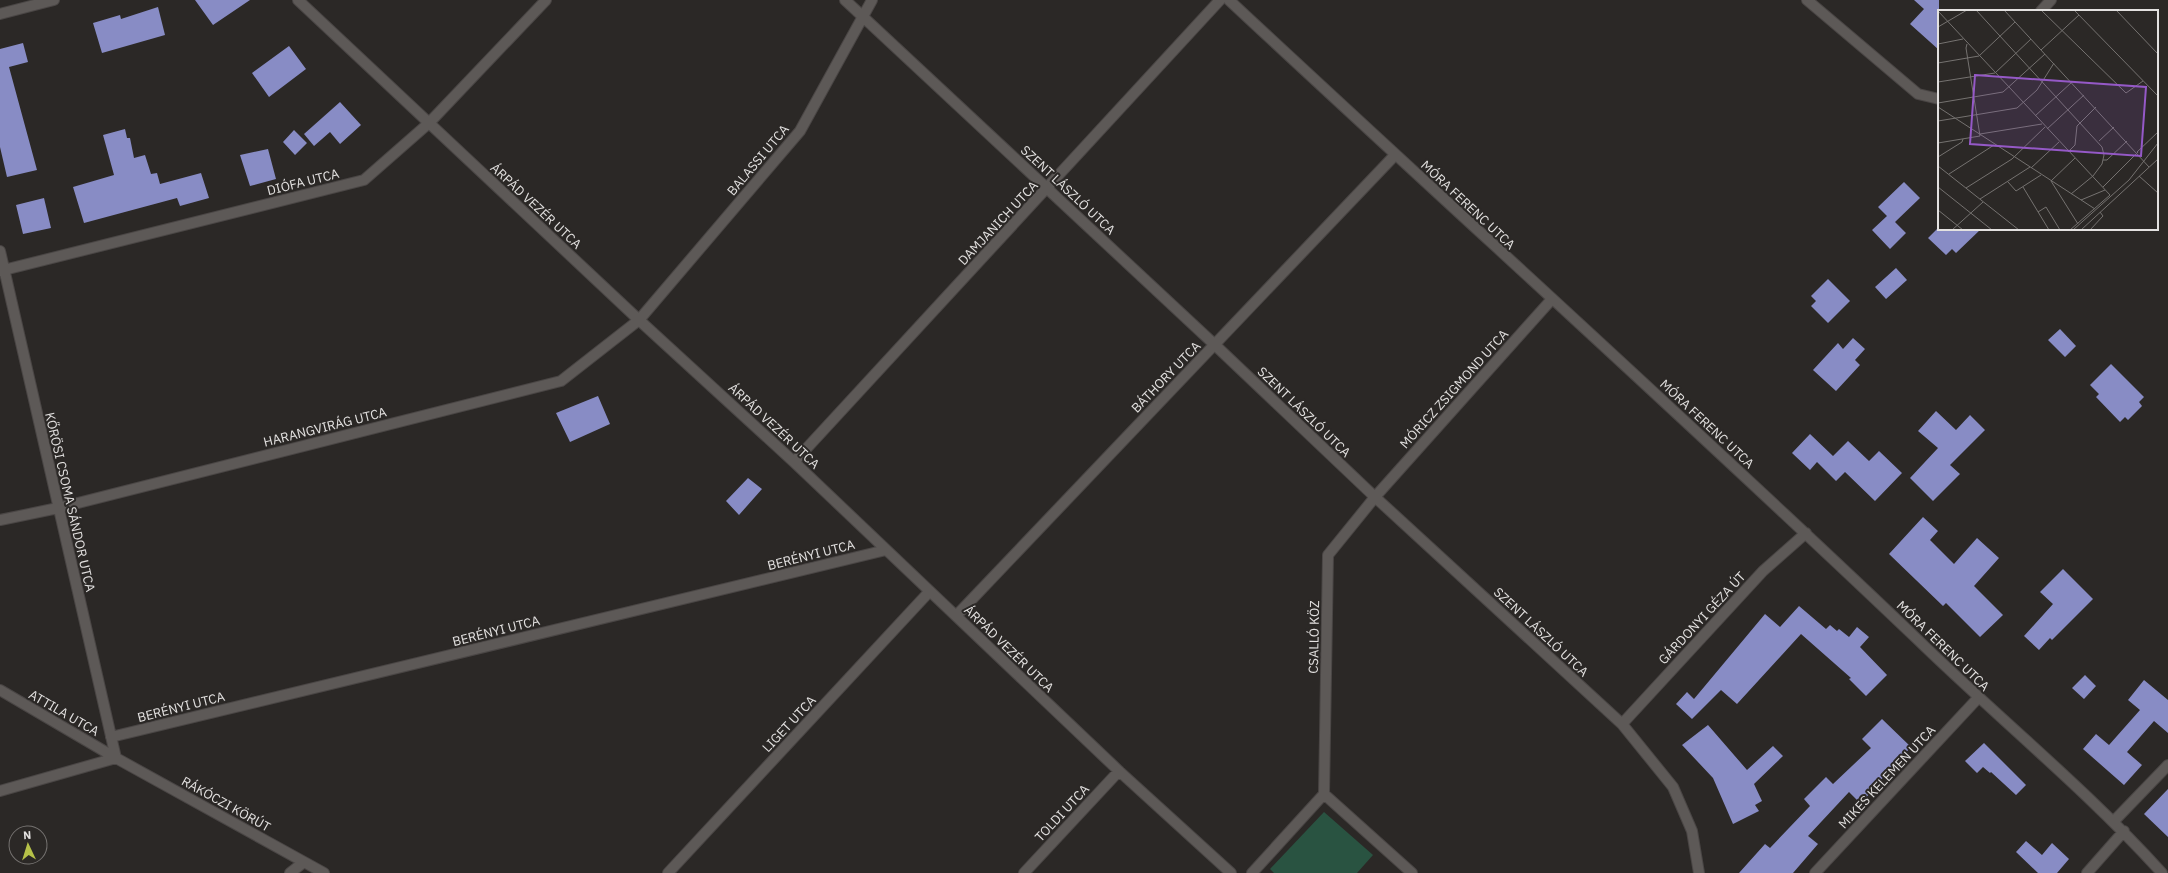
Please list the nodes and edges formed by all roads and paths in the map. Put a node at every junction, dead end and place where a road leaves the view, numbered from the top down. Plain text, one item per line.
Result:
1 (54, 0) edge
2 (298, 0) edge
3 (546, 0) edge
4 (845, 0) edge
5 (872, 0) edge
6 (1220, 0) edge
7 (1229, 0) edge
8 (1807, 0) edge
9 (2051, 0) edge
10 (2041, 10) edge
11 (0, 14) edge
12 (864, 18) junction
13 (1938, 99) edge
14 (429, 123) junction
15 (1395, 155) junction
16 (1047, 189) junction
17 (0, 251) edge
18 (2, 270) edge
19 (1552, 299) junction
20 (639, 320) junction
21 (1215, 344) junction
22 (794, 462) junction
23 (1375, 497) junction
24 (58, 508) junction
25 (0, 520) edge
26 (1806, 533) junction
27 (886, 550) junction
28 (929, 592) junction
29 (956, 616) junction
30 (0, 690) edge
31 (1978, 698) junction
32 (1622, 724) junction
33 (111, 737) junction
34 (116, 758) junction
35 (2168, 764) edge
36 (1119, 771) junction
37 (0, 791) edge
38 (1324, 794) junction
39 (2114, 821) junction
40 (2124, 831) junction
41 (304, 862) junction
42 (290, 873) edge
43 (324, 873) edge
44 (668, 873) edge
45 (1024, 873) edge
46 (1231, 873) edge
47 (1252, 873) edge
48 (1412, 873) edge
49 (1699, 873) edge
50 (1815, 873) edge
51 (2087, 873) edge
52 (2162, 873) edge

1 - 11 street
2 - 14 street, ÁRPÁD VEZÉR UTCA
3 - 14 street, DIÓFA UTCA
4 - 12 street, SZENT LÁSZLÓ UTCA
5 - 12 street, BALASSI UTCA
6 - 16 street, DAMJANICH UTCA
7 - 15 street, MÓRA FERENC UTCA
8 - 13 street
9 - 10 street
12 - 16 street, SZENT LÁSZLÓ UTCA
12 - 20 street, BALASSI UTCA
14 - 18 street, DIÓFA UTCA
14 - 20 street, ÁRPÁD VEZÉR UTCA
15 - 19 street, MÓRA FERENC UTCA
15 - 21 street, BÁTHORY UTCA
16 - 21 street, SZENT LÁSZLÓ UTCA
16 - 22 street, DAMJANICH UTCA
17 - 18 street, KŐRÖSI CSOMA SÁNDOR UTCA
18 - 24 street, KŐRÖSI CSOMA SÁNDOR UTCA
19 - 23 street, MÓRICZ ZSIGMOND UTCA
19 - 26 street, MÓRA FERENC UTCA
20 - 22 street, ÁRPÁD VEZÉR UTCA
20 - 24 street, HARANGVIRÁG UTCA
21 - 23 street, SZENT LÁSZLÓ UTCA
21 - 29 street, BÁTHORY UTCA
22 - 27 street, ÁRPÁD VEZÉR UTCA
23 - 32 street, SZENT LÁSZLÓ UTCA
23 - 38 street, CSALLÓ KÖZ
24 - 25 street, HARANGVIRÁG UTCA
24 - 33 street, KŐRÖSI CSOMA SÁNDOR UTCA
26 - 31 street, MÓRA FERENC UTCA
26 - 32 street, GÁRDONYI GÉZA ÚT
27 - 28 street, ÁRPÁD VEZÉR UTCA
27 - 33 street, BERÉNYI UTCA
28 - 29 street, ÁRPÁD VEZÉR UTCA
28 - 44 street, LIGET UTCA
29 - 36 street, ÁRPÁD VEZÉR UTCA
30 - 34 street, ATTILA UTCA
31 - 39 street, MÓRA FERENC UTCA
31 - 50 street, MIKES KELEMEN UTCA
32 - 49 street, SZENT LÁSZLÓ UTCA
33 - 34 street, KŐRÖSI CSOMA SÁNDOR UTCA
34 - 37 street
34 - 41 street, RÁKÓCZI KÖRÚT
35 - 39 street
36 - 45 street, TOLDI UTCA
36 - 46 street, ÁRPÁD VEZÉR UTCA
38 - 47 street
38 - 48 street
39 - 40 street, MÓRA FERENC UTCA
40 - 51 street
40 - 52 street, MÓRA FERENC UTCA
41 - 42 street
41 - 43 street, RÁKÓCZI KÖRÚT

